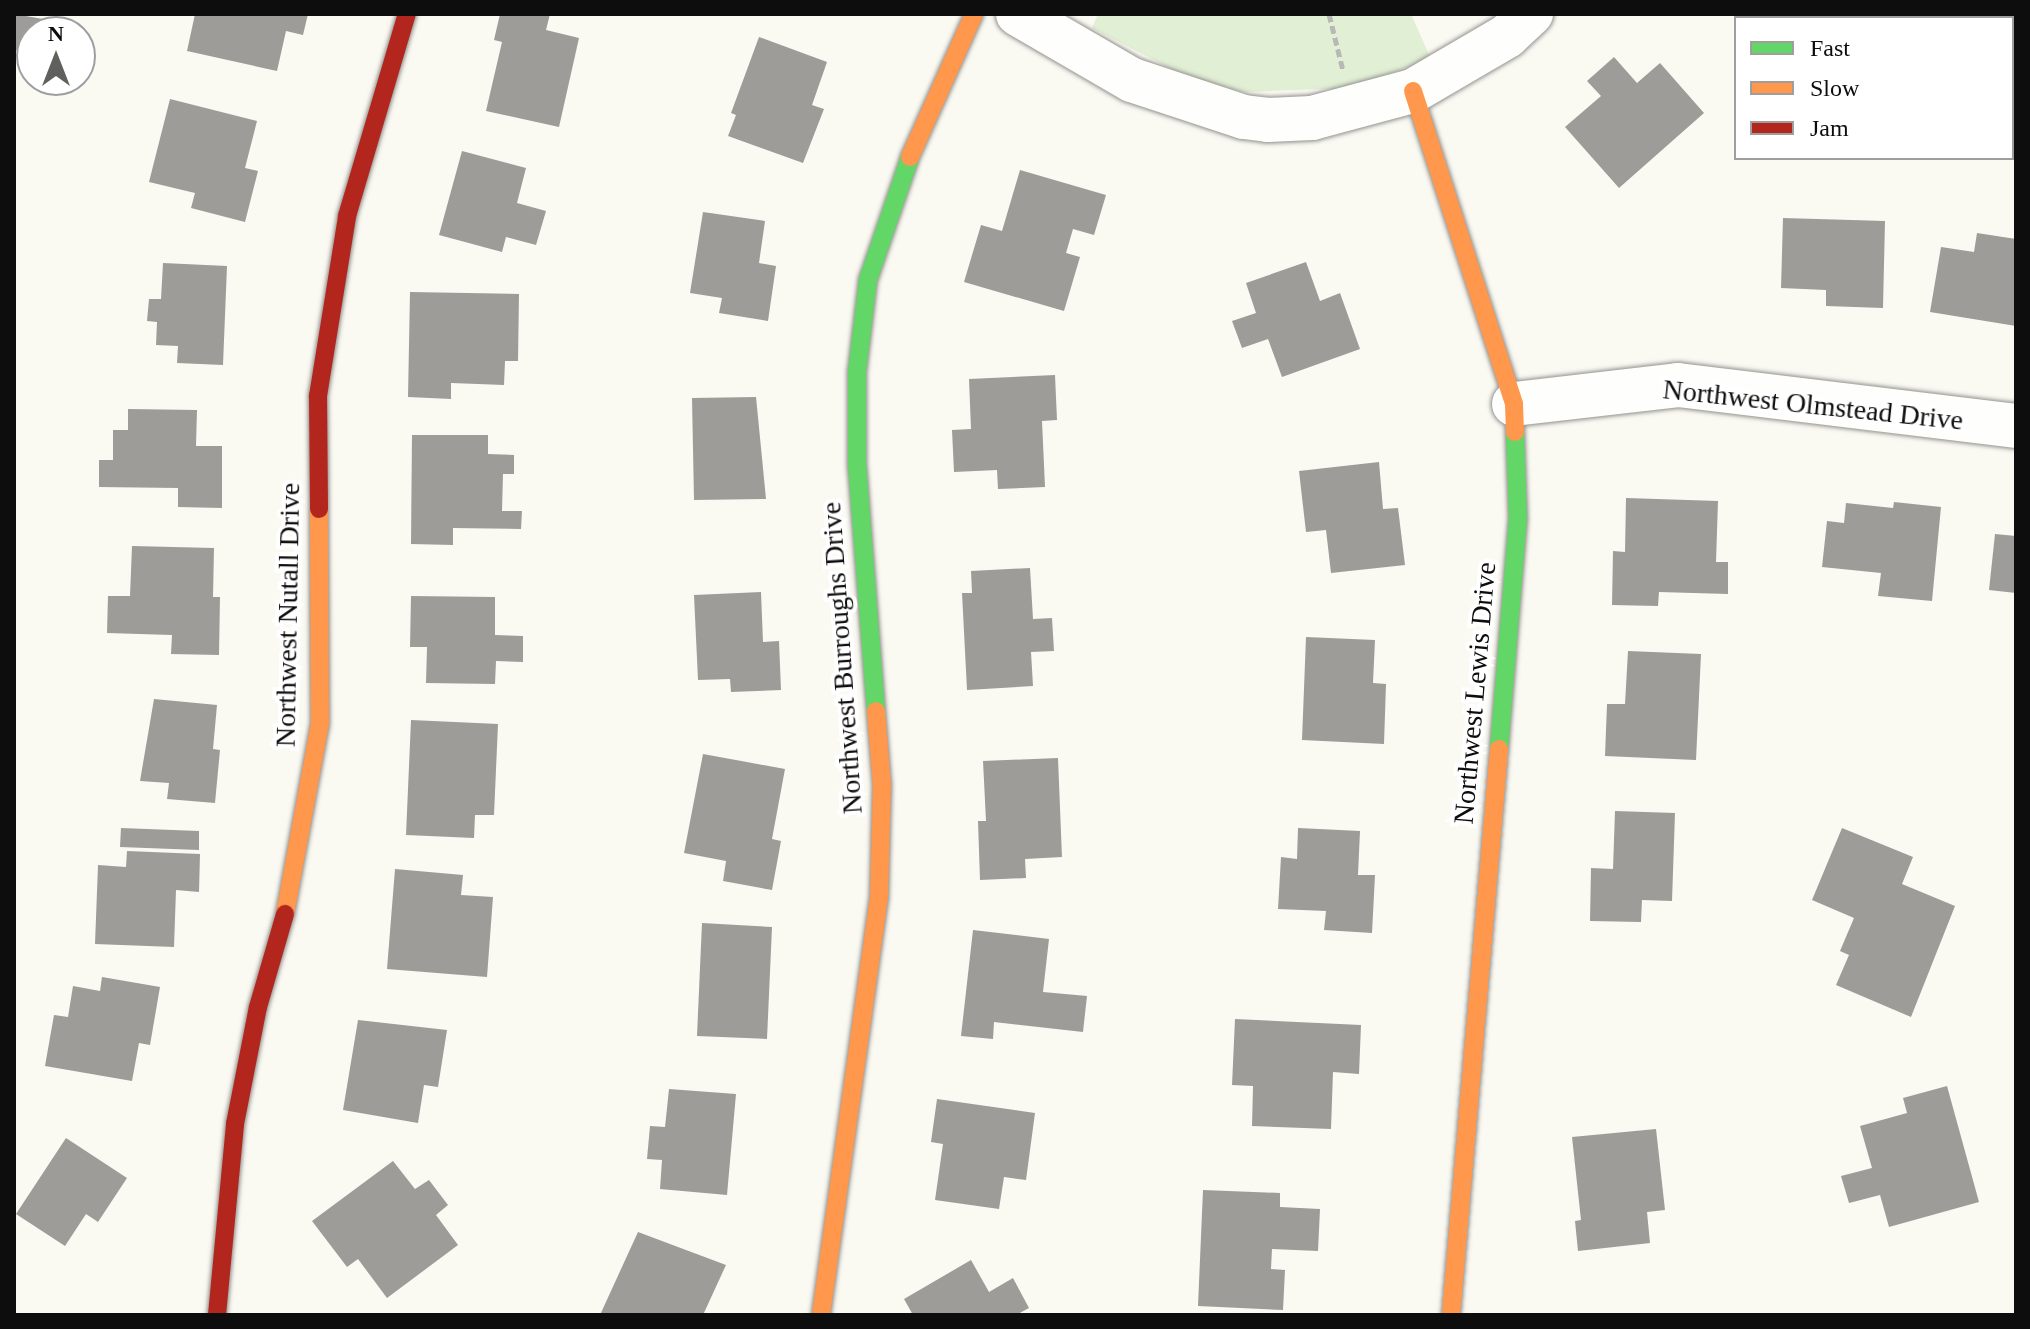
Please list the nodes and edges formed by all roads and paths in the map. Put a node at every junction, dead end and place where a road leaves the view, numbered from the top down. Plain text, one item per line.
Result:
1 (407, 14) edge
2 (974, 14) edge
3 (1018, 14) edge
4 (1329, 14) edge
5 (1531, 14) edge
6 (1344, 75) dead end
7 (1413, 91) junction
8 (1514, 404) junction
9 (2016, 426) edge
10 (217, 1315) edge
11 (821, 1315) edge
12 (1451, 1315) edge

1 - 10 street, Northwest Nutall Drive
2 - 11 street, Northwest Burroughs Drive
3 - 7 street
4 - 6 path
5 - 7 street
7 - 8 street, Northwest Lewis Drive
8 - 9 street, Northwest Olmstead Drive
8 - 12 street, Northwest Lewis Drive

